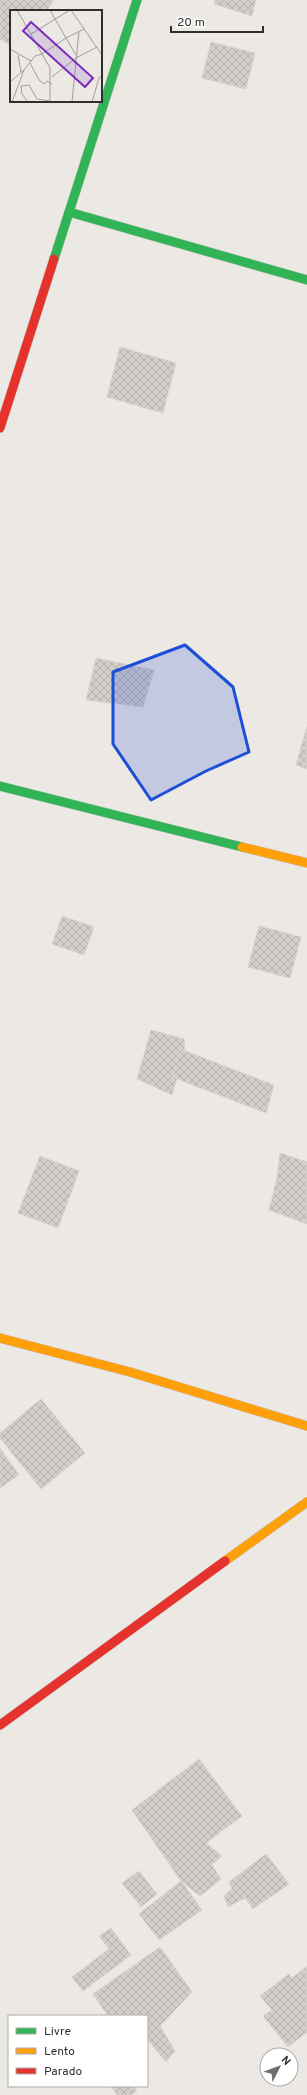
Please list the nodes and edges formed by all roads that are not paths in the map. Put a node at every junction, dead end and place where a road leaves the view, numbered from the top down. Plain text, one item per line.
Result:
1 (137, 0) edge
2 (69, 212) junction
3 (307, 280) edge
4 (0, 428) edge
5 (0, 786) edge
6 (307, 863) edge
7 (0, 1338) edge
8 (307, 1426) edge
9 (307, 1502) edge
10 (0, 1725) edge

1 - 2 street
2 - 3 street
2 - 4 street
5 - 6 street
7 - 8 street
9 - 10 street

